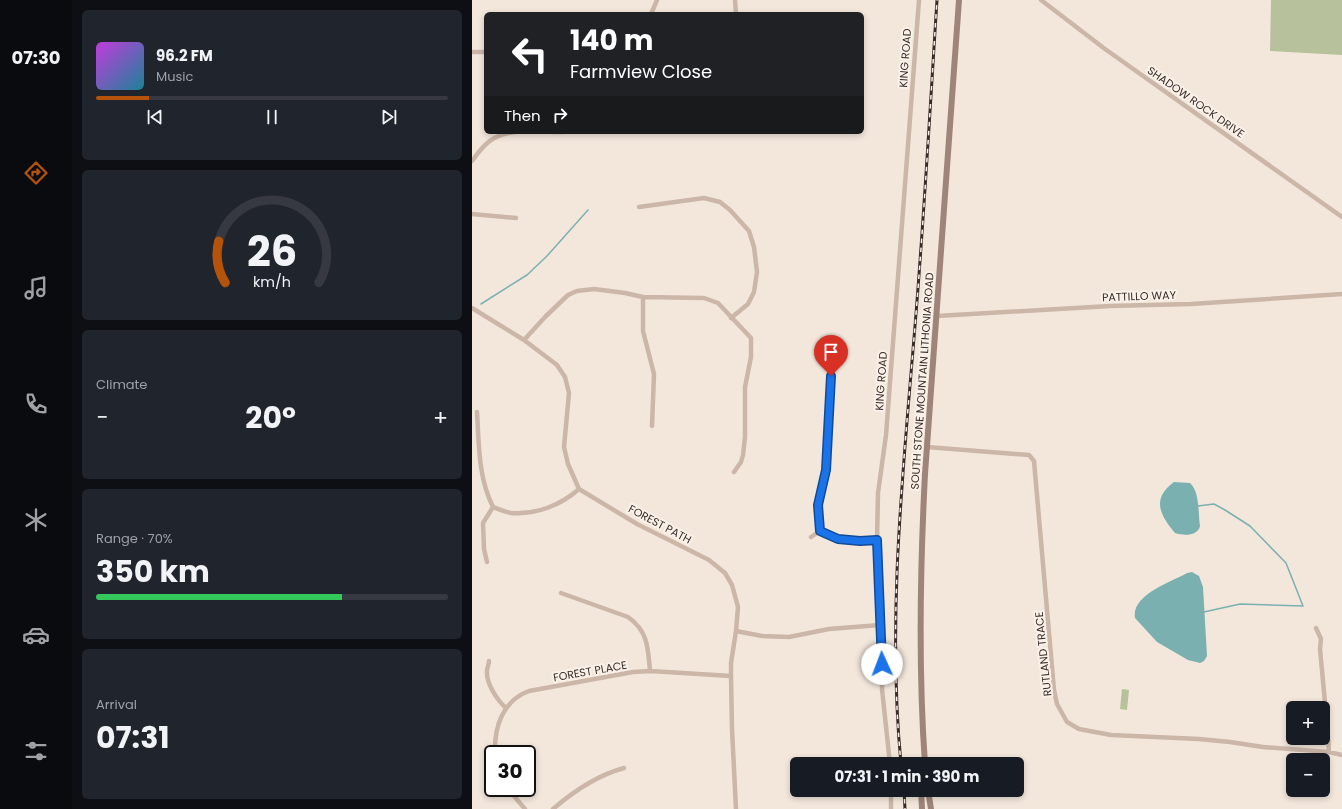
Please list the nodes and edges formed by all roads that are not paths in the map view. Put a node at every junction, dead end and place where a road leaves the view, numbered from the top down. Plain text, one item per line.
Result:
1 (657, 0) edge
2 (735, 0) edge
3 (919, 0) edge
4 (959, 0) edge
5 (1041, 0) edge
6 (652, 12) edge
7 (736, 12) edge
8 (472, 52) edge
9 (484, 52) edge
10 (505, 134) edge
11 (472, 161) edge
12 (639, 207) dead end
13 (472, 214) edge
14 (1342, 217) edge
15 (516, 218) dead end
16 (1342, 294) edge
17 (643, 297) junction
18 (472, 308) edge
19 (937, 316) junction
20 (731, 318) junction
21 (524, 340) junction
22 (831, 376) dead end
23 (477, 412) dead end
24 (652, 426) dead end
25 (927, 447) junction
26 (734, 472) dead end
27 (579, 489) junction
28 (493, 507) junction
29 (820, 531) junction
30 (811, 537) dead end
31 (877, 540) junction
32 (488, 562) dead end
33 (561, 593) dead end
34 (880, 625) junction
35 (1316, 628) dead end
36 (736, 631) junction
37 (489, 661) dead end
38 (650, 671) junction
39 (731, 676) junction
40 (506, 708) junction
41 (496, 745) edge
42 (1329, 752) junction
43 (1342, 755) edge
44 (889, 757) edge
45 (926, 757) edge
46 (624, 768) dead end
47 (515, 797) edge
48 (891, 797) edge
49 (921, 797) edge
50 (929, 797) edge
51 (525, 809) edge
52 (553, 809) edge
53 (736, 809) edge
54 (892, 809) edge
55 (922, 809) edge
56 (931, 809) edge

1 - 6 street
2 - 7 street
3 - 31 street, KING ROAD
4 - 19 main road, SOUTH STONE MOUNTAIN LITHONIA ROAD
5 - 14 street, SHADOW ROCK DRIVE
8 - 9 street
10 - 11 street
12 - 20 street
13 - 15 street
16 - 19 street, PATTILLO WAY
17 - 20 street
17 - 21 street
17 - 24 street
18 - 21 street
19 - 25 main road, SOUTH STONE MOUNTAIN LITHONIA ROAD
20 - 26 street
21 - 27 street
22 - 29 street
23 - 28 street
25 - 42 street, RUTLAND TRACE
25 - 45 main road, SOUTH STONE MOUNTAIN LITHONIA ROAD
27 - 28 street
27 - 36 street, FOREST PATH
28 - 32 street
29 - 30 street
29 - 31 street
31 - 34 street, KING ROAD
33 - 38 street
34 - 36 street
34 - 44 street, KING ROAD
35 - 42 street
36 - 39 street, FOREST PATH
37 - 40 street
38 - 39 street, FOREST PLACE
38 - 40 street, FOREST PLACE
39 - 53 street, FOREST PATH
40 - 41 street, FOREST PLACE
42 - 43 street, RUTLAND TRACE
46 - 52 street
47 - 51 street
48 - 54 street
49 - 55 main road
50 - 56 main road

